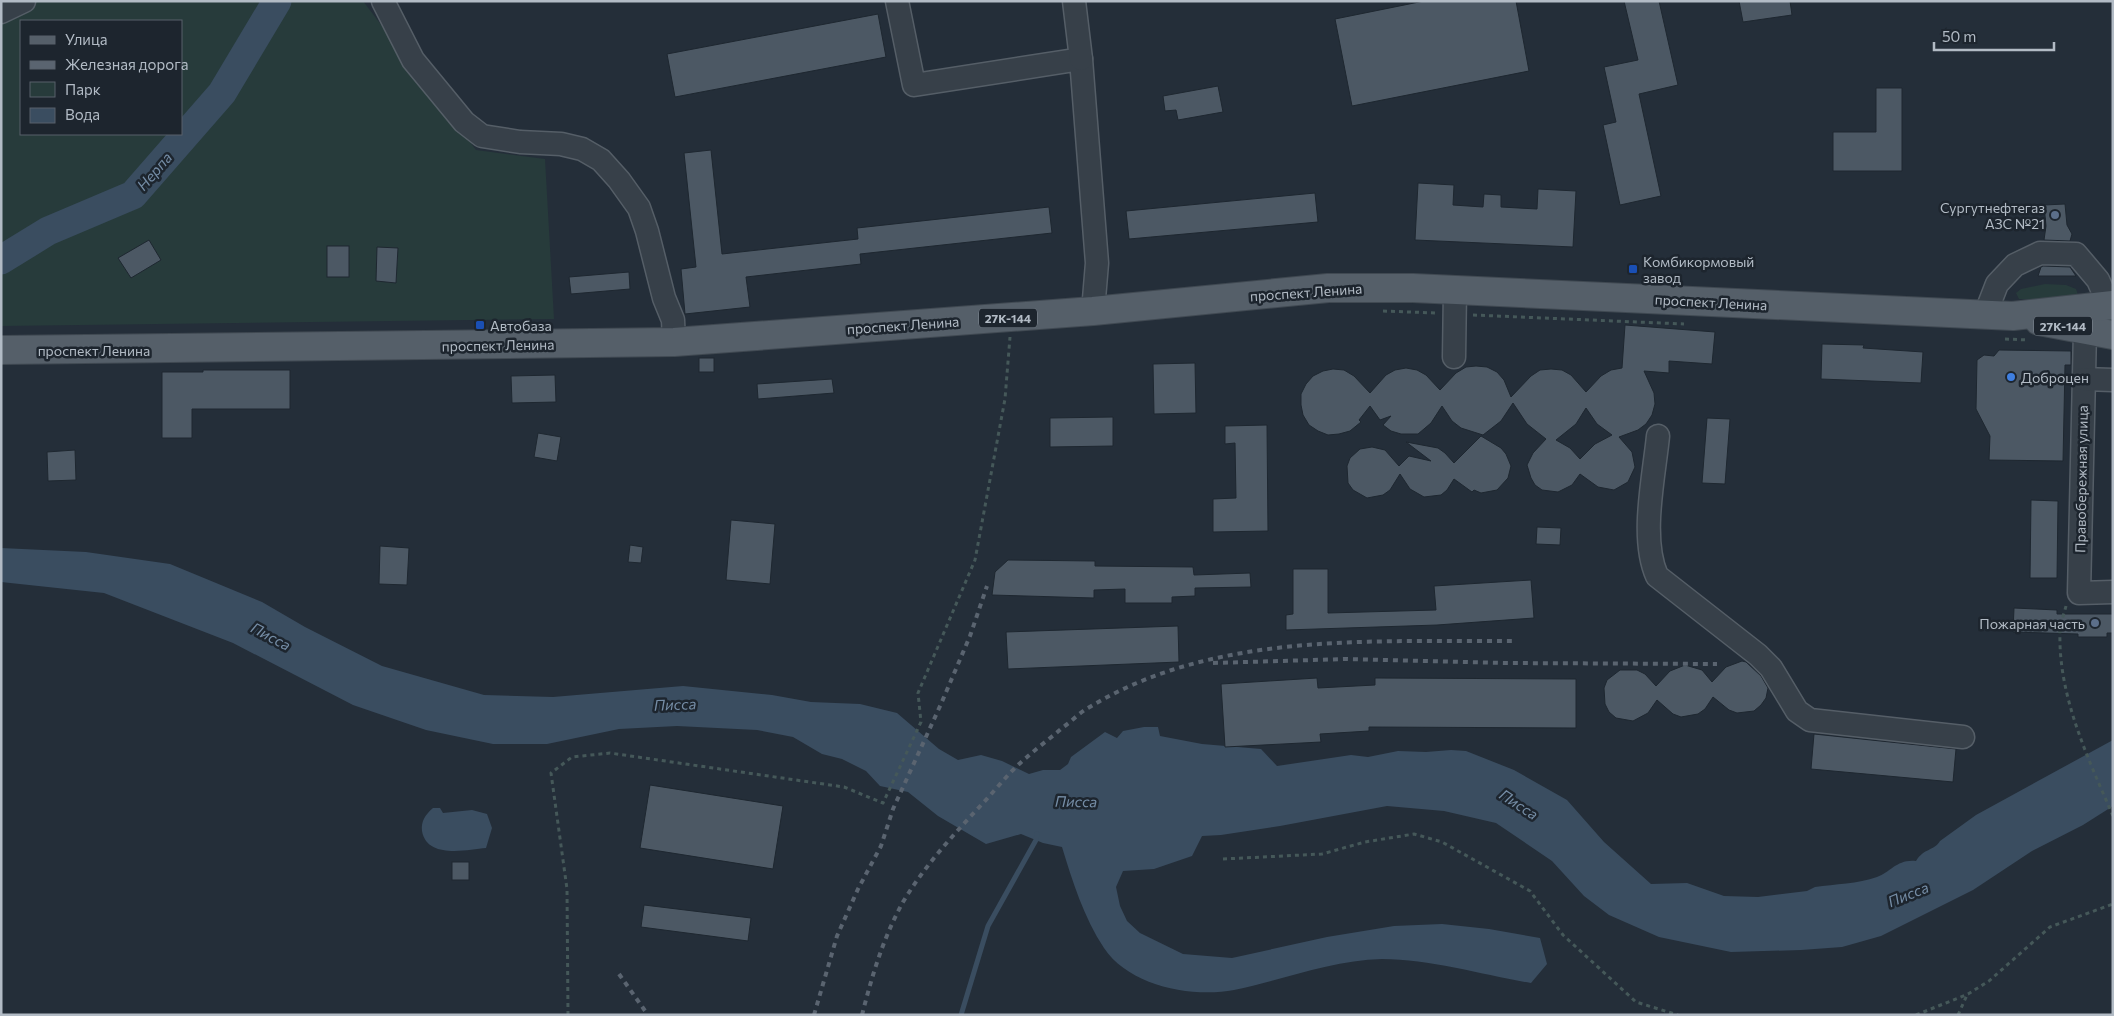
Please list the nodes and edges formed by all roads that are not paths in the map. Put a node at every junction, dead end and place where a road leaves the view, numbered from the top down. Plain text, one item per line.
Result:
1 (24, 1) edge
2 (383, 1) edge
3 (897, 1) edge
4 (1074, 1) edge
5 (1, 12) edge
6 (1081, 59) junction
7 (1454, 302) junction
8 (2111, 305) edge
9 (1093, 311) junction
10 (1984, 315) junction
11 (2006, 327) junction
12 (2085, 331) junction
13 (2113, 335) edge
14 (674, 342) junction
15 (1, 350) edge
16 (1454, 357) dead end
17 (2083, 379) junction
18 (2113, 380) edge
19 (1658, 436) dead end
20 (2113, 592) edge
21 (1963, 737) dead end

1 - 5 lane
2 - 14 lane
3 - 6 lane
4 - 6 lane
6 - 9 lane
7 - 9 main road, проспект Ленина / 27К-144
7 - 10 main road, проспект Ленина / 27К-144
7 - 16 lane
8 - 10 lane
8 - 11 main road, проспект Ленина / 27К-144
9 - 14 main road, проспект Ленина / 27К-144
10 - 11 main road, проспект Ленина / 27К-144
11 - 12 main road, проспект Ленина / 27К-144
12 - 13 main road, проспект Ленина / 27К-144
12 - 17 lane, Правобережная улица
14 - 15 main road, проспект Ленина / 27К-144
17 - 18 lane
17 - 20 lane, Правобережная улица
19 - 21 lane

